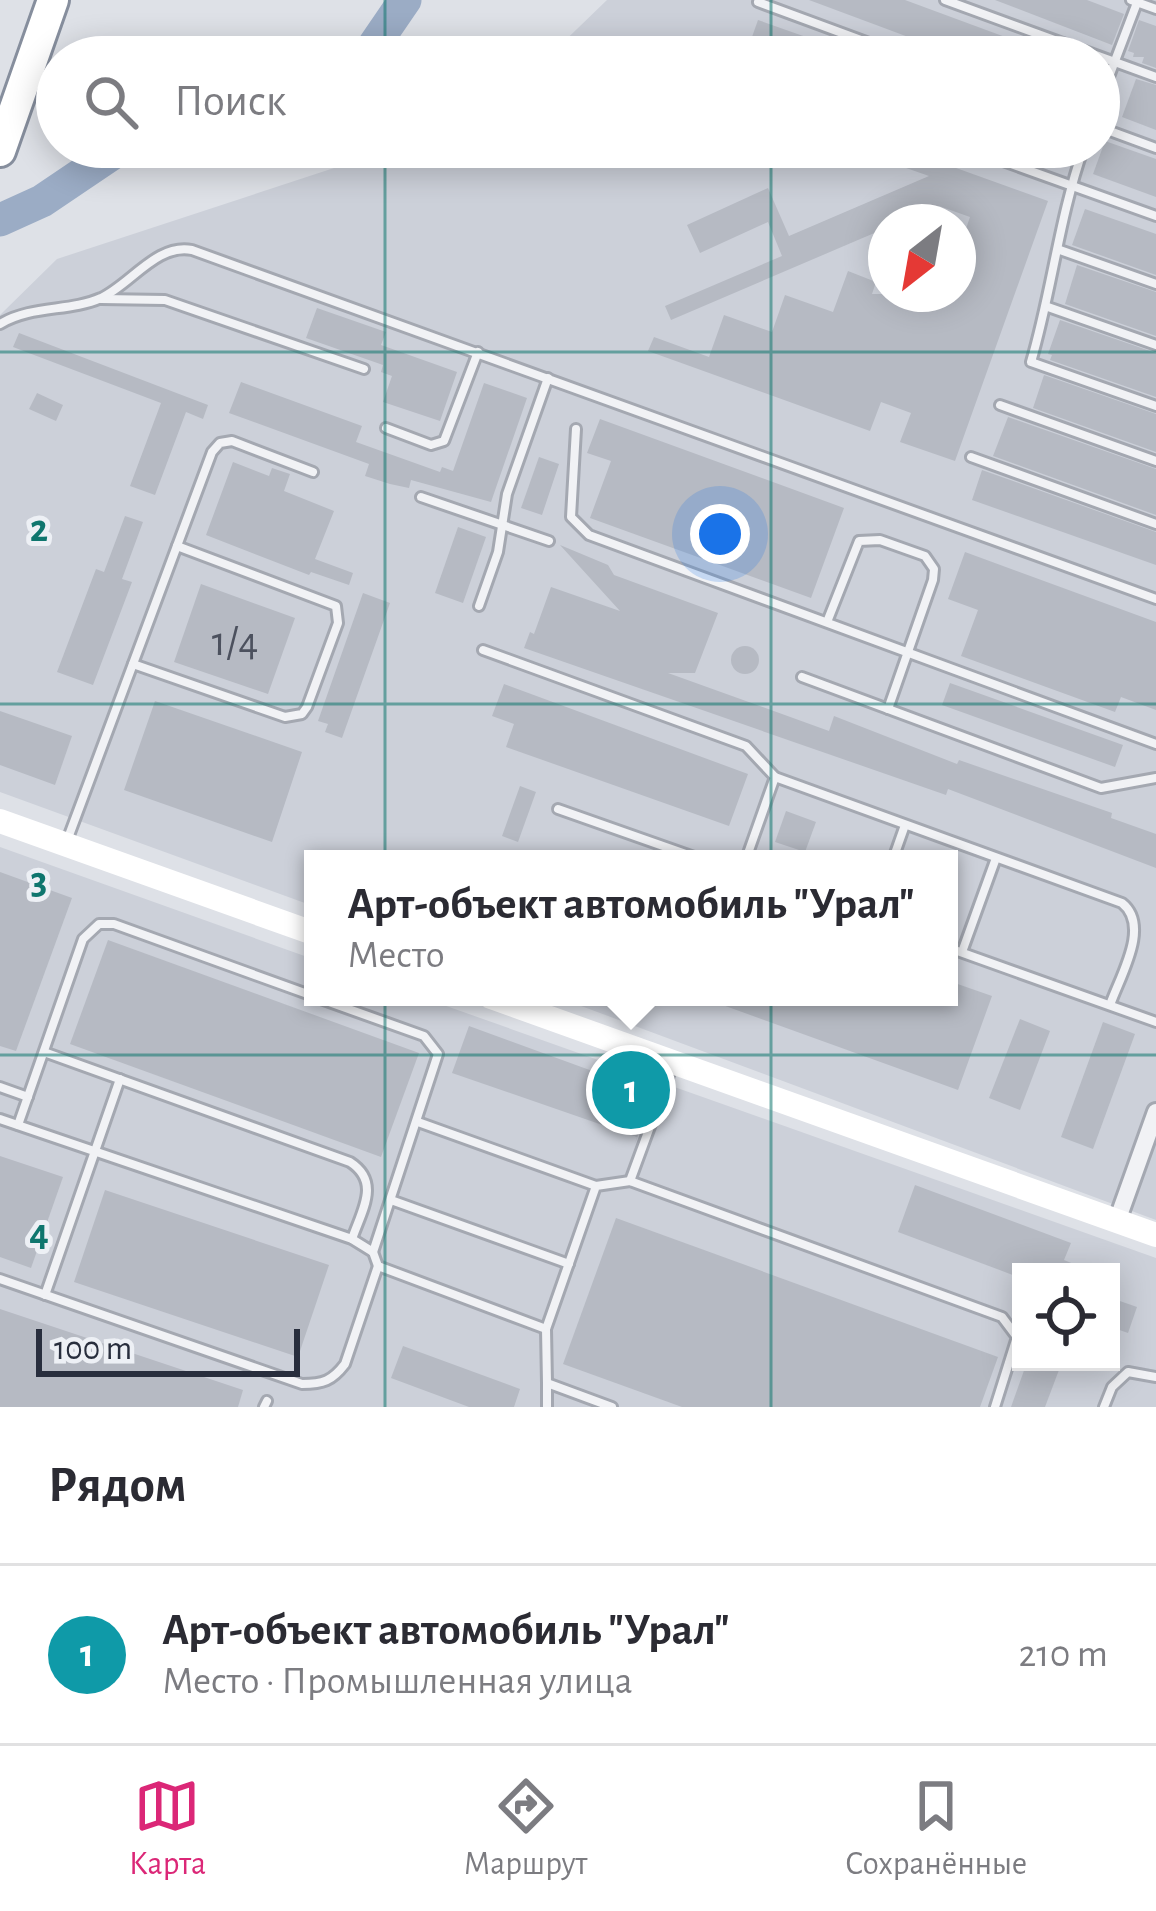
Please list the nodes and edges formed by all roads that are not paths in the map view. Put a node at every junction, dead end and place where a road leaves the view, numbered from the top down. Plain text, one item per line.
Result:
1 (53, 0) edge
2 (945, 0) edge
3 (1135, 1) edge
4 (758, 2) edge
5 (1156, 9) edge
6 (40, 36) edge
7 (850, 36) edge
8 (1043, 36) edge
9 (1120, 45) edge
10 (36, 48) edge
11 (1120, 64) edge
12 (1156, 77) edge
13 (1120, 135) edge
14 (1156, 148) edge
15 (0, 150) edge
16 (1021, 168) edge
17 (1076, 168) edge
18 (1070, 186) junction
19 (1156, 217) edge
20 (1060, 250) junction
21 (1156, 284) edge
22 (100, 299) junction
23 (1048, 307) junction
24 (0, 324) edge
25 (1156, 345) edge
26 (478, 352) junction
27 (364, 369) dead end
28 (548, 378) junction
29 (1000, 406) dead end
30 (1156, 406) edge
31 (386, 428) dead end
32 (576, 429) dead end
33 (971, 457) dead end
34 (1156, 461) edge
35 (313, 472) dead end
36 (421, 497) dead end
37 (1156, 524) edge
38 (502, 525) junction
39 (549, 541) dead end
40 (177, 546) junction
41 (1156, 599) edge
42 (479, 606) dead end
43 (827, 622) junction
44 (483, 650) dead end
45 (909, 651) junction
46 (133, 664) junction
47 (802, 677) dead end
48 (888, 709) junction
49 (1156, 744) edge
50 (775, 777) junction
51 (1156, 778) edge
52 (558, 809) dead end
53 (0, 821) edge
54 (905, 825) junction
55 (66, 844) junction
56 (674, 850) edge
57 (749, 850) edge
58 (896, 850) edge
59 (996, 858) junction
60 (304, 930) edge
61 (958, 951) edge
62 (962, 953) junction
63 (304, 993) edge
64 (337, 1006) edge
65 (516, 1006) edge
66 (1110, 1006) junction
67 (1156, 1022) edge
68 (44, 1052) junction
69 (674, 1063) junction
70 (120, 1079) junction
71 (0, 1087) edge
72 (28, 1097) junction
73 (1156, 1112) edge
74 (0, 1119) edge
75 (418, 1122) junction
76 (18, 1125) junction
77 (95, 1151) junction
78 (630, 1181) junction
79 (596, 1186) junction
80 (391, 1200) junction
81 (1117, 1221) junction
82 (1156, 1235) edge
83 (352, 1239) junction
84 (374, 1252) junction
85 (569, 1264) junction
86 (378, 1266) junction
87 (0, 1279) edge
88 (45, 1295) junction
89 (546, 1329) junction
90 (1156, 1376) edge
91 (547, 1383) junction
92 (547, 1407) edge
93 (612, 1407) edge
94 (995, 1407) edge
95 (1104, 1407) edge

1 - 6 highway
2 - 8 lane
3 - 5 lane
3 - 9 lane
4 - 7 lane
10 - 15 highway
11 - 12 lane
13 - 14 lane
16 - 18 lane
17 - 18 lane
18 - 19 lane
18 - 20 lane
20 - 21 lane
20 - 23 lane
22 - 24 lane
22 - 26 lane
22 - 27 lane
23 - 25 lane
23 - 30 lane
26 - 28 lane
26 - 31 lane
28 - 38 lane
28 - 41 lane
29 - 34 lane
32 - 43 lane
33 - 37 lane
35 - 40 lane
36 - 38 lane
38 - 39 lane
38 - 42 lane
40 - 46 lane
40 - 46 lane
43 - 45 lane
43 - 45 lane
44 - 50 lane
45 - 48 lane
45 - 49 lane
46 - 55 lane
47 - 48 lane
48 - 51 lane
50 - 54 lane
50 - 57 lane
52 - 56 lane
53 - 55 main road
54 - 58 lane
54 - 59 lane
55 - 60 main road
59 - 62 lane
59 - 66 lane
61 - 62 lane
62 - 66 lane
63 - 68 lane
64 - 75 lane
65 - 69 main road
66 - 67 lane
68 - 70 lane
68 - 72 lane
69 - 78 lane
69 - 81 main road
70 - 77 lane
70 - 83 lane
71 - 72 lane
72 - 76 lane
73 - 81 street
74 - 76 lane
75 - 79 lane
75 - 80 lane
76 - 77 lane
77 - 83 lane
77 - 88 lane
78 - 79 lane
78 - 94 lane
79 - 85 lane
80 - 84 lane
80 - 85 lane
81 - 82 main road
83 - 84 lane
84 - 86 lane
85 - 89 lane
86 - 88 lane
86 - 89 lane
87 - 88 lane
89 - 91 lane
90 - 95 lane
91 - 92 lane
91 - 93 lane

